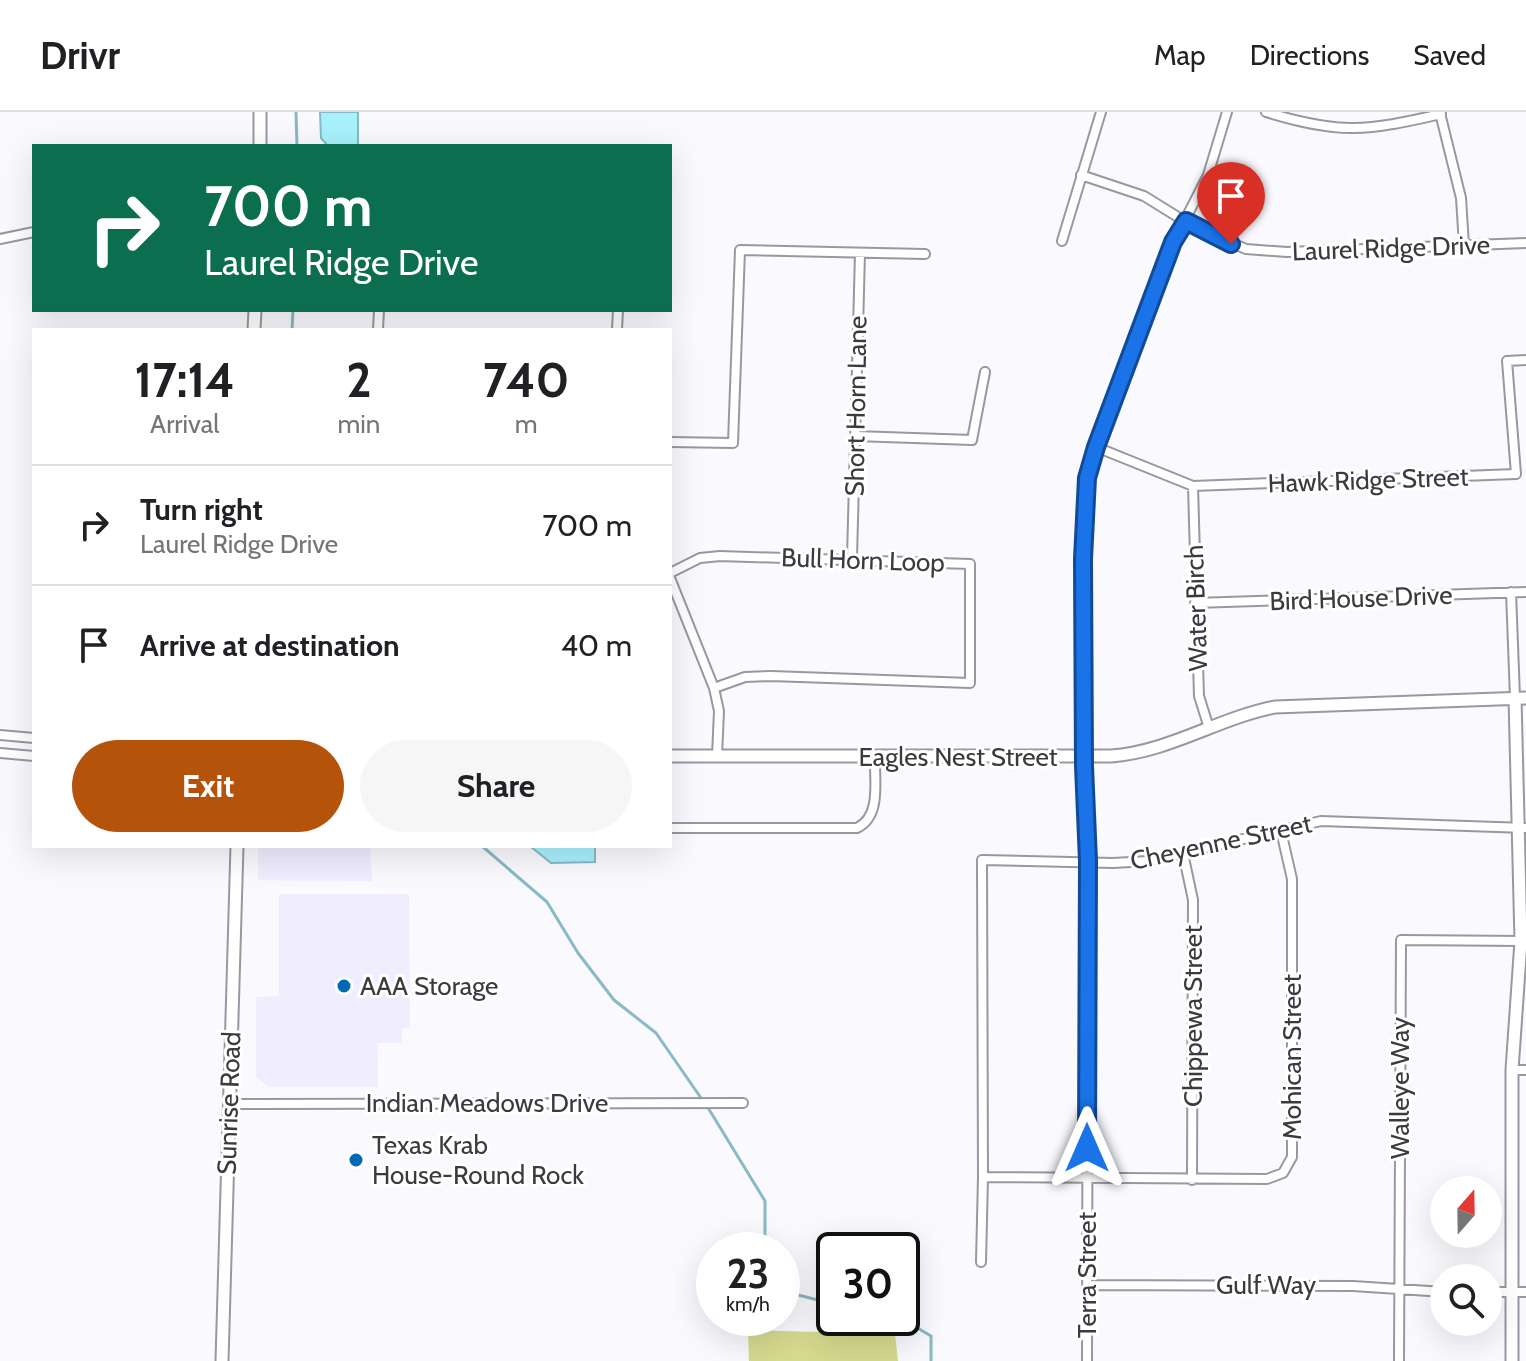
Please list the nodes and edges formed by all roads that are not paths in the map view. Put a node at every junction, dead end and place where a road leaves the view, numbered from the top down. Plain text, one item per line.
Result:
1 (260, 112) edge
2 (1101, 112) edge
3 (1227, 112) edge
4 (1266, 112) edge
5 (1441, 113) edge
6 (260, 144) edge
7 (1081, 175) junction
8 (1186, 221) junction
9 (32, 232) edge
10 (0, 239) edge
11 (1062, 241) dead end
12 (1526, 243) edge
13 (1464, 245) junction
14 (860, 253) junction
15 (925, 254) dead end
16 (1526, 360) edge
17 (985, 372) dead end
18 (855, 436) junction
19 (672, 442) edge
20 (1096, 447) junction
21 (1193, 486) junction
22 (852, 558) junction
23 (672, 574) edge
24 (672, 580) edge
25 (1511, 592) junction
26 (1526, 592) edge
27 (1195, 603) junction
28 (714, 688) junction
29 (1521, 698) edge
30 (1209, 728) junction
31 (0, 735) edge
32 (32, 738) edge
33 (0, 753) edge
34 (32, 756) edge
35 (672, 756) edge
36 (717, 756) junction
37 (875, 757) junction
38 (1084, 757) junction
39 (672, 828) edge
40 (1522, 828) edge
41 (1281, 831) junction
42 (237, 848) edge
43 (1183, 853) junction
44 (1088, 861) junction
45 (1524, 941) edge
46 (1512, 1070) junction
47 (1526, 1070) edge
48 (743, 1103) dead end
49 (230, 1104) junction
50 (983, 1177) junction
51 (1087, 1179) junction
52 (1192, 1180) junction
53 (981, 1262) dead end
54 (1087, 1285) junction
55 (1398, 1290) junction
56 (1430, 1291) edge
57 (1502, 1292) edge
58 (1511, 1292) junction
59 (1526, 1292) edge
60 (222, 1361) edge
61 (1087, 1361) edge
62 (1399, 1361) edge
63 (1512, 1361) edge

1 - 6 street
2 - 7 street
3 - 8 street, Terra Street
4 - 5 street
5 - 13 street
7 - 8 street, Laurel Ridge Drive
7 - 11 street
8 - 13 street, Laurel Ridge Drive
8 - 20 street, Terra Street
9 - 10 street
12 - 13 street, Laurel Ridge Drive
14 - 15 street
14 - 18 street, Short Horn Lane
14 - 19 street
16 - 21 street, Hawk Ridge Street
17 - 18 street
18 - 22 street, Short Horn Lane
20 - 21 street, Hawk Ridge Street
20 - 38 street, Terra Street
21 - 27 street, Water Birch
22 - 23 street, Bull Horn Loop
22 - 28 street, Bull Horn Loop
24 - 28 street
25 - 26 street, Bird House Drive
25 - 27 street, Bird House Drive
25 - 29 street
27 - 30 street, Water Birch
28 - 36 street
29 - 30 street, Eagles Nest Street
29 - 40 street
30 - 38 street, Eagles Nest Street
31 - 32 street
33 - 34 street
35 - 36 street, Eagles Nest Street
36 - 37 street, Eagles Nest Street
37 - 38 street, Eagles Nest Street
37 - 39 street
38 - 44 street, Terra Street
40 - 41 street, Cheyenne Street
40 - 45 street
41 - 43 street, Cheyenne Street
41 - 52 street, Mohican Street
42 - 49 street, Sunrise Road
43 - 44 street, Cheyenne Street
43 - 52 street, Chippewa Street
44 - 50 street, Cheyenne Street
44 - 51 street, Terra Street
45 - 46 street
45 - 55 street, Walleye Way
46 - 47 street
46 - 58 street
48 - 49 street, Indian Meadows Drive
49 - 60 street, Sunrise Road
50 - 51 street, Mohican Street
50 - 53 street, Cheyenne Street
51 - 52 street, Mohican Street
51 - 54 street, Terra Street
54 - 55 street, Gulf Way
54 - 61 street, Terra Street
55 - 56 street, Gulf Way
55 - 62 street, Walleye Way
57 - 58 street
58 - 59 street
58 - 63 street

